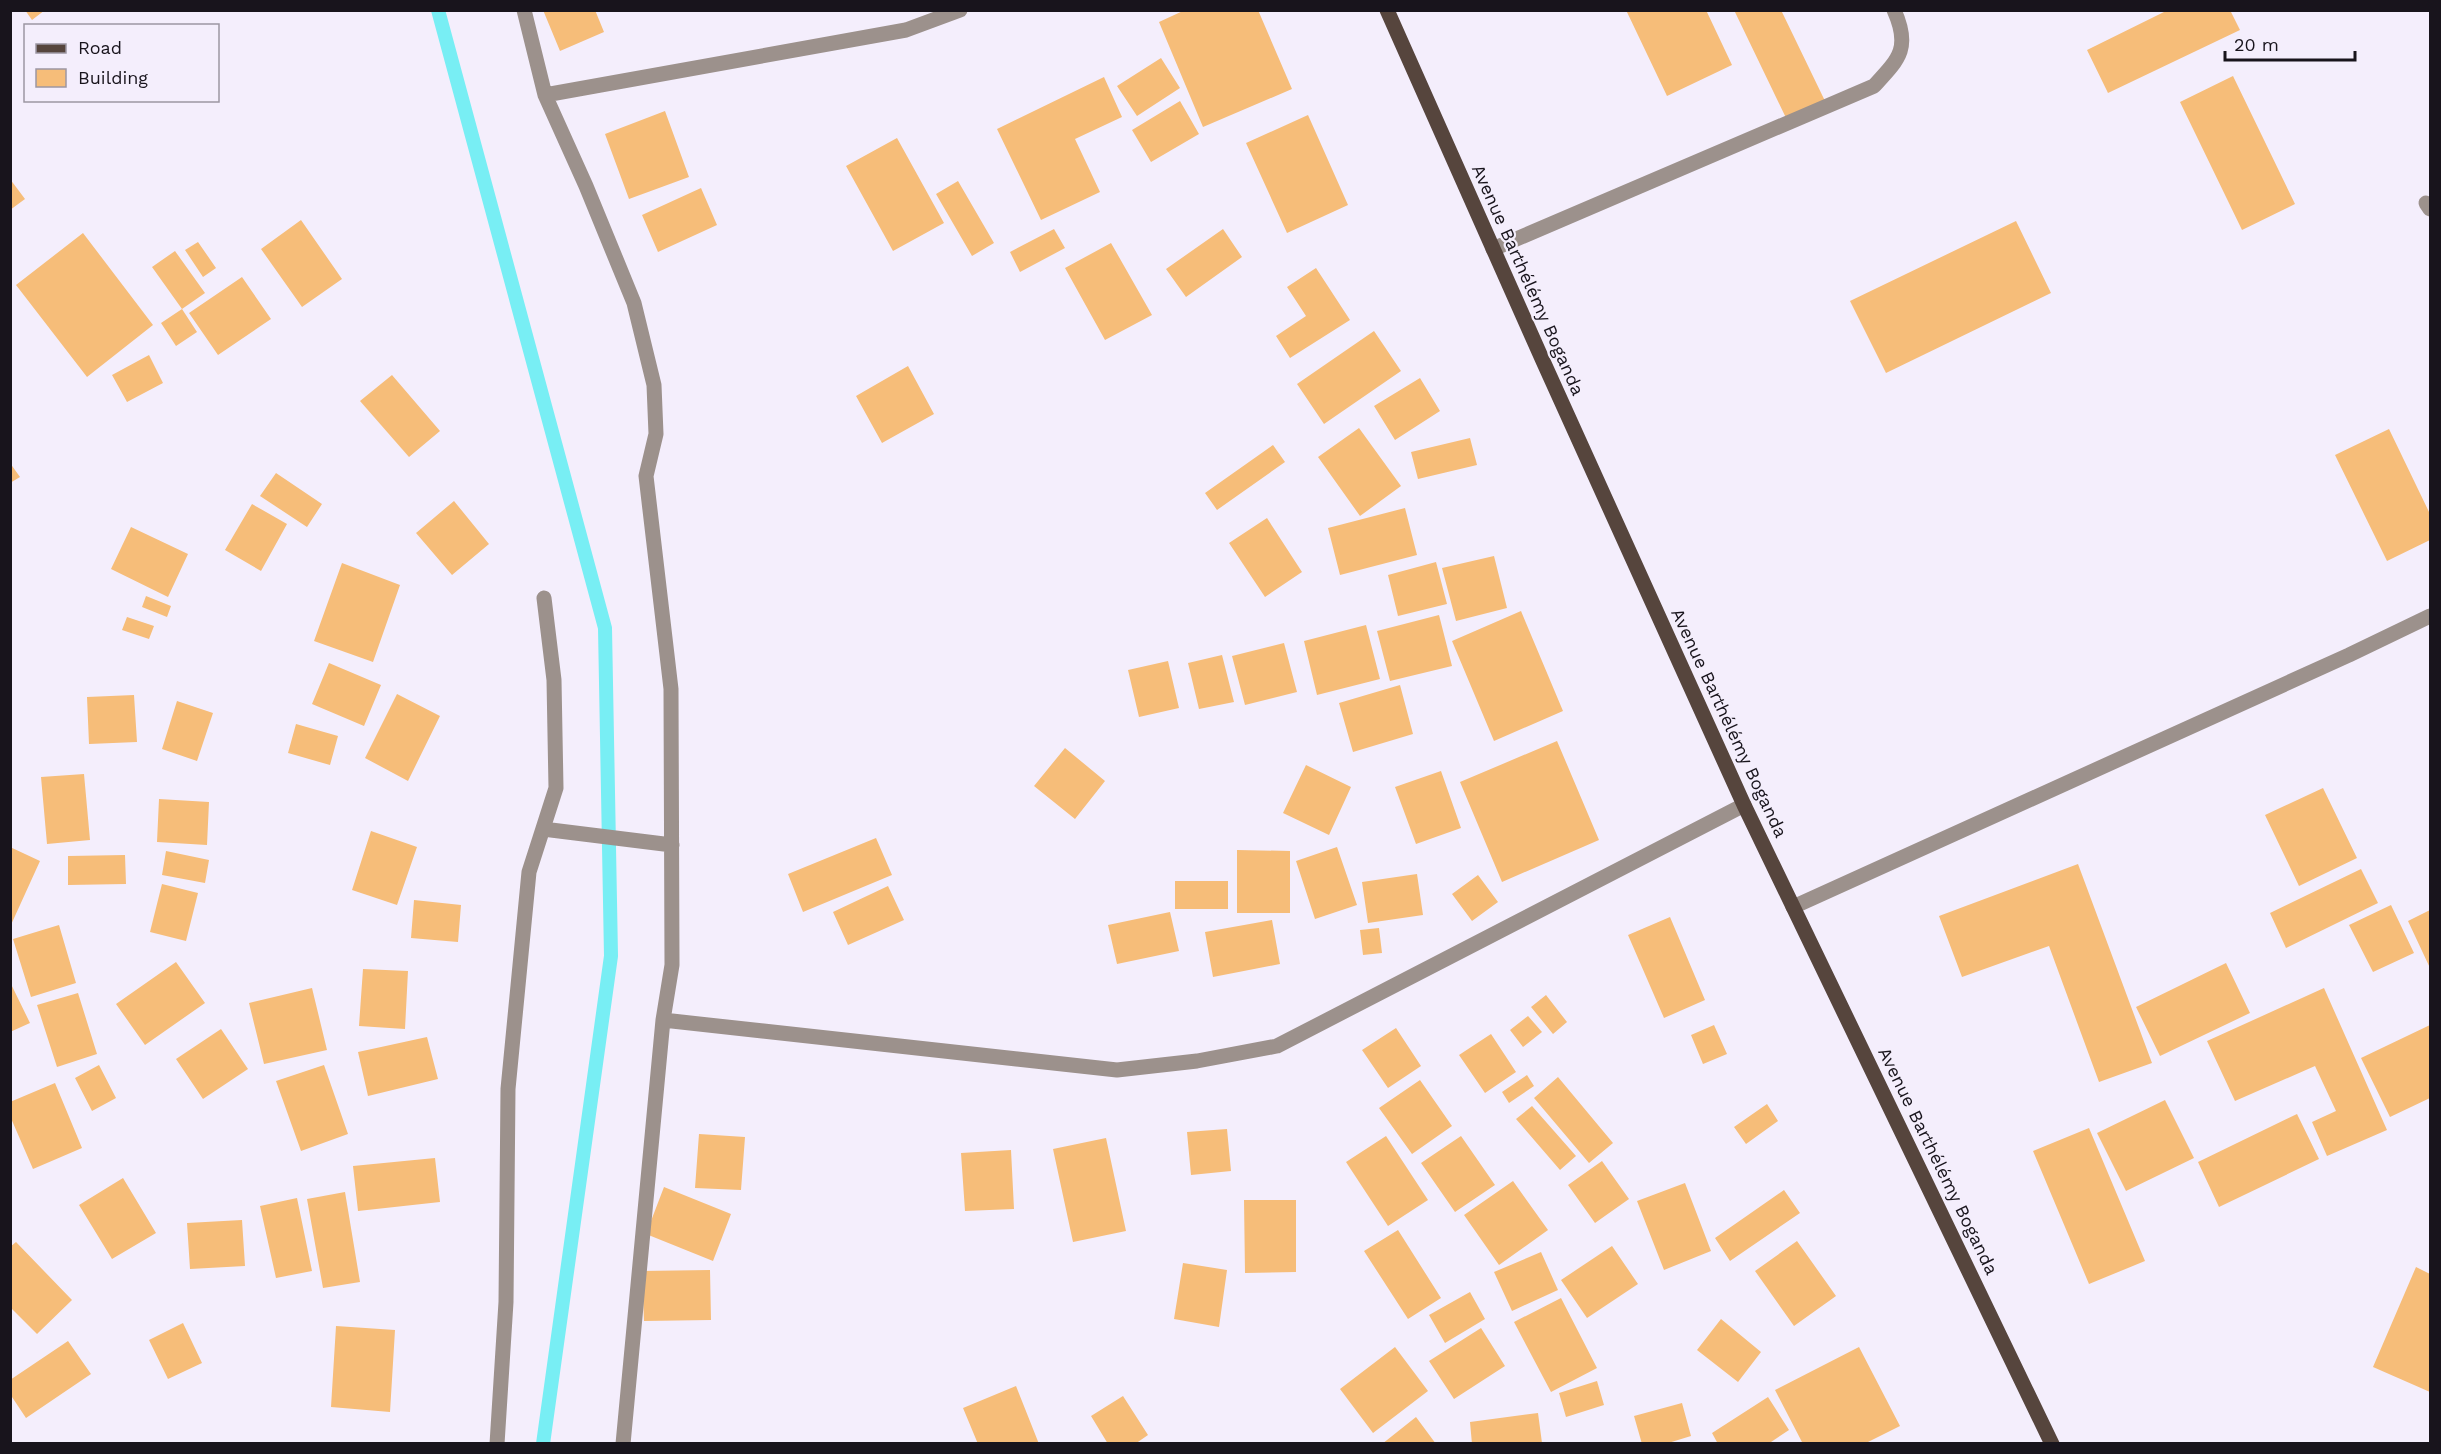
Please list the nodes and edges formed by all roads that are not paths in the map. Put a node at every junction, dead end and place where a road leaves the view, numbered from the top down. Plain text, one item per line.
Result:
1 (524, 10) edge
2 (960, 10) edge
3 (1387, 10) edge
4 (1894, 10) edge
5 (545, 95) junction
6 (1493, 249) junction
7 (544, 598) dead end
8 (2430, 616) edge
9 (1744, 805) junction
10 (543, 829) junction
11 (672, 845) junction
12 (1793, 907) junction
13 (663, 1020) junction
14 (497, 1443) edge
15 (623, 1443) edge
16 (2052, 1443) edge

1 - 5 street
2 - 5 street
3 - 6 main road, Avenue Barthélémy Boganda
4 - 6 street
5 - 11 street
6 - 9 main road, Avenue Barthélémy Boganda
7 - 10 street
8 - 12 street
9 - 12 main road, Avenue Barthélémy Boganda
9 - 13 street
10 - 11 street
10 - 14 street
11 - 13 street
12 - 16 main road, Avenue Barthélémy Boganda
13 - 15 street

